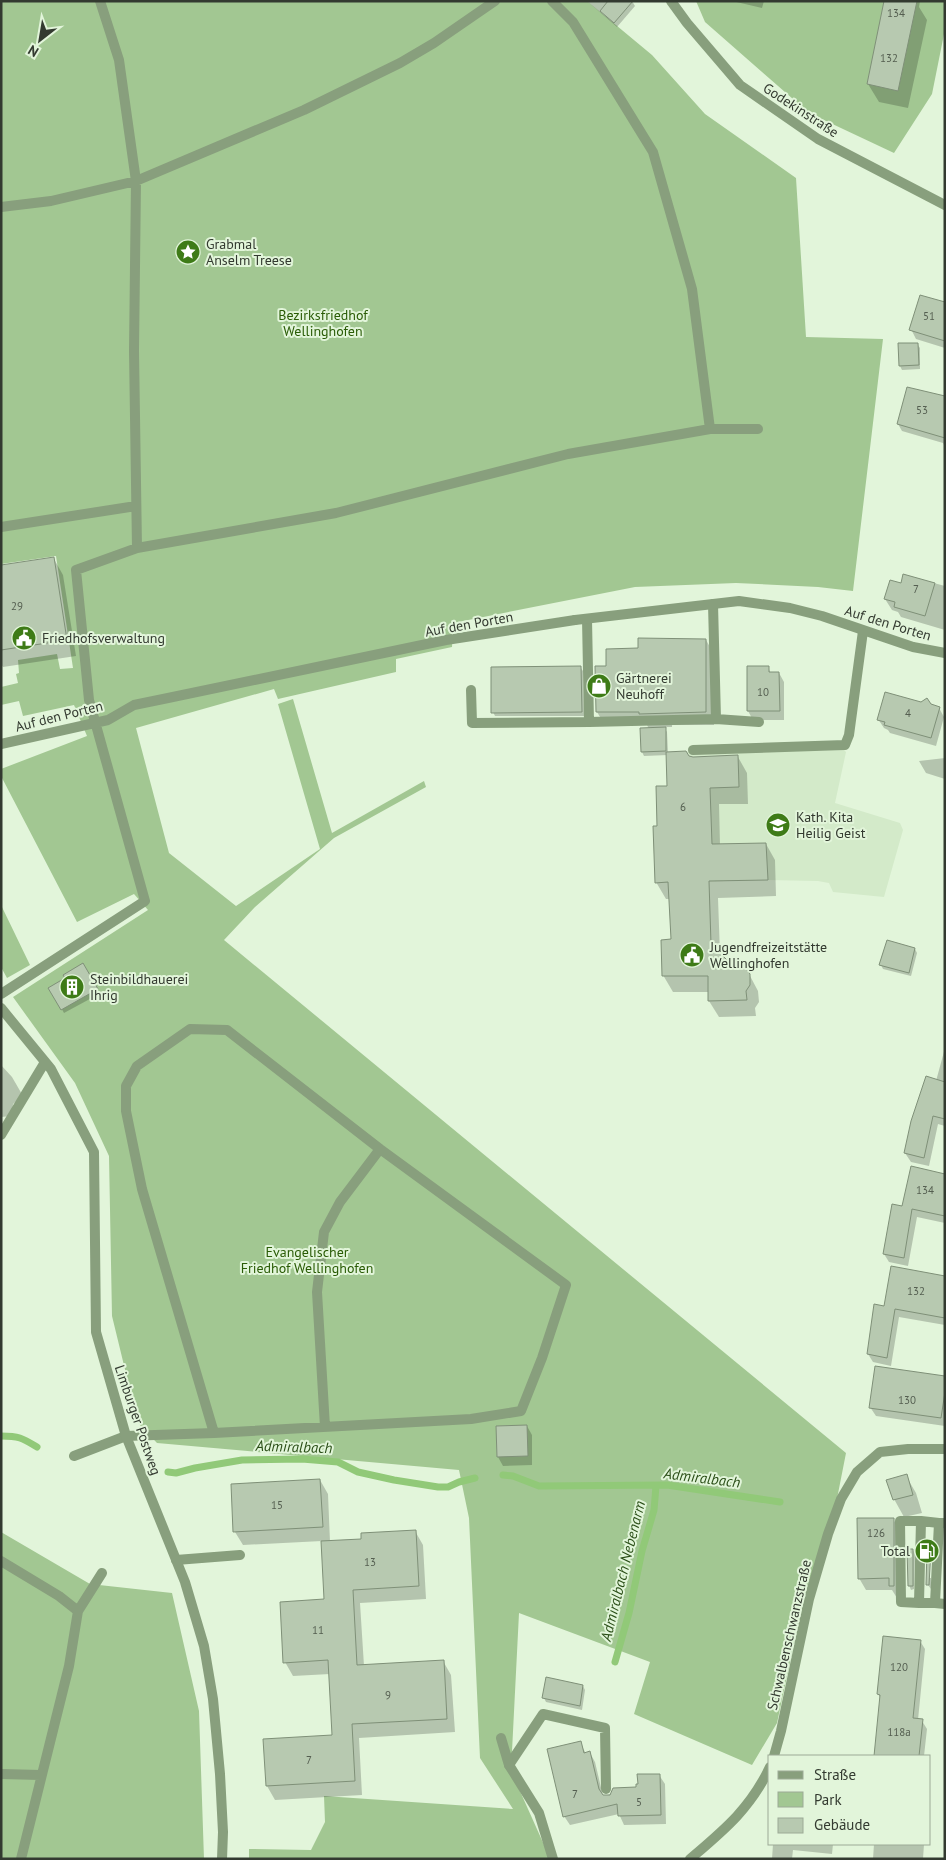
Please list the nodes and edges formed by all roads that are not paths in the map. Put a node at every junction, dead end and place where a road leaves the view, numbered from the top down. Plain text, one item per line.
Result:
1 (100, 1) edge
2 (495, 1) edge
3 (552, 1) edge
4 (671, 1) edge
5 (136, 181) junction
6 (945, 204) edge
7 (1, 207) edge
8 (710, 429) junction
9 (758, 429) dead end
10 (136, 506) junction
11 (1, 526) edge
12 (137, 548) junction
13 (713, 604) junction
14 (587, 619) junction
15 (863, 631) junction
16 (945, 653) edge
17 (472, 690) dead end
18 (716, 719) junction
19 (589, 722) junction
20 (758, 722) dead end
21 (96, 723) junction
22 (1, 744) edge
23 (693, 750) dead end
24 (1, 994) edge
25 (1, 1008) edge
26 (45, 1062) junction
27 (1, 1135) edge
28 (380, 1149) junction
29 (325, 1427) junction
30 (214, 1433) junction
31 (126, 1436) junction
32 (945, 1449) edge
33 (74, 1456) dead end
34 (921, 1521) junction
35 (942, 1523) edge
36 (240, 1555) dead end
37 (176, 1560) junction
38 (1, 1561) edge
39 (102, 1573) dead end
40 (918, 1603) junction
41 (940, 1604) edge
42 (78, 1611) junction
43 (501, 1738) dead end
44 (774, 1755) edge
45 (509, 1766) junction
46 (768, 1771) edge
47 (1, 1774) edge
48 (41, 1775) junction
49 (606, 1789) dead end
50 (21, 1859) edge
51 (222, 1859) edge
52 (553, 1859) edge
53 (690, 1859) edge

1 - 5 street
2 - 5 street
3 - 8 street
4 - 6 street, Godekinstraße
5 - 7 street
5 - 10 street
8 - 9 street
8 - 12 street
10 - 11 street
10 - 12 street
12 - 21 street
13 - 14 street, Auf den Porten
13 - 15 street, Auf den Porten
13 - 18 street
14 - 19 street
14 - 21 street, Auf den Porten
15 - 16 street, Auf den Porten
15 - 23 street
17 - 19 street
18 - 19 street
18 - 20 street
21 - 22 street, Auf den Porten
21 - 24 street
25 - 26 street, Limburger Postweg
26 - 27 street
26 - 31 street, Limburger Postweg
28 - 29 street
28 - 29 street
28 - 30 street
29 - 30 street
30 - 31 street
31 - 33 street
31 - 37 street, Limburger Postweg
32 - 44 street, Schwalbenschwanzstraße
34 - 35 street
34 - 40 street
34 - 40 street
35 - 41 street
36 - 37 street
37 - 51 street, Limburger Postweg
38 - 42 street
39 - 42 street
40 - 41 street
42 - 48 street
43 - 45 street
45 - 49 street
45 - 52 street
46 - 53 street
47 - 48 street
48 - 50 street

